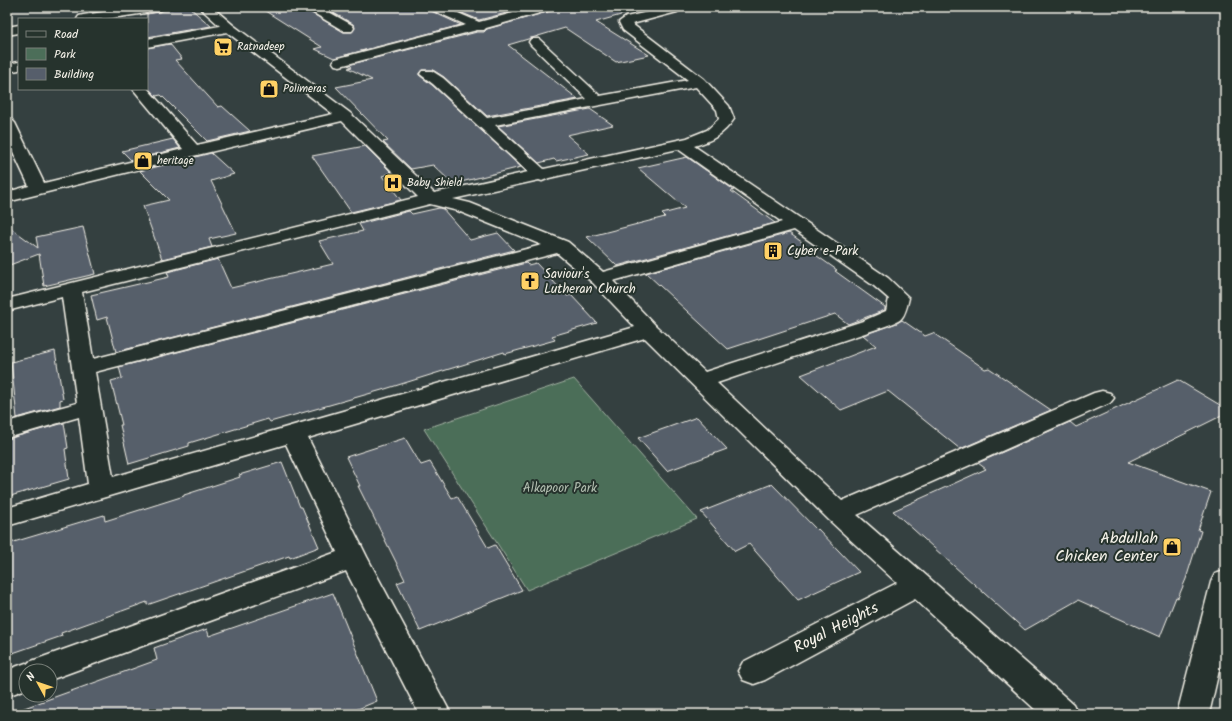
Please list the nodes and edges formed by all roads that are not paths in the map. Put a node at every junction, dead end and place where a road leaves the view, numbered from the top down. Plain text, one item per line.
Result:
1 (159, 7) edge
2 (205, 7) edge
3 (311, 7) edge
4 (434, 7) edge
5 (550, 7) edge
6 (680, 7) edge
7 (89, 18) edge
8 (480, 27) junction
9 (229, 28) junction
10 (348, 28) dead end
11 (18, 29) edge
12 (7, 31) edge
13 (534, 42) dead end
14 (148, 43) edge
15 (340, 62) dead end
16 (18, 66) edge
17 (7, 68) edge
18 (428, 74) dead end
19 (699, 82) junction
20 (141, 90) edge
21 (598, 102) junction
22 (345, 116) junction
23 (7, 123) edge
24 (484, 123) junction
25 (681, 144) junction
26 (193, 151) junction
27 (542, 176) junction
28 (39, 190) junction
29 (7, 197) edge
30 (430, 199) junction
31 (796, 224) junction
32 (561, 246) junction
33 (600, 279) junction
34 (70, 289) junction
35 (7, 305) edge
36 (649, 330) junction
37 (83, 368) junction
38 (702, 380) junction
39 (1102, 398) dead end
40 (89, 407) junction
41 (7, 430) edge
42 (294, 434) junction
43 (102, 490) junction
44 (838, 513) junction
45 (7, 517) edge
46 (352, 557) junction
47 (1225, 582) edge
48 (918, 585) junction
49 (58, 664) edge
50 (754, 671) dead end
51 (18, 679) edge
52 (7, 683) edge
53 (435, 714) edge
54 (1062, 714) edge
55 (1193, 714) edge

1 - 7 street
2 - 9 street
3 - 10 street
4 - 8 street
5 - 8 street
6 - 19 street
8 - 15 street
9 - 14 street
9 - 22 street
11 - 12 street
13 - 21 street
16 - 17 street
18 - 24 street
19 - 21 street
19 - 25 street
20 - 26 street
21 - 24 street
22 - 26 street
22 - 30 street
23 - 28 street
24 - 27 street
25 - 27 street
25 - 31 street
26 - 28 street
27 - 30 street
28 - 29 street
30 - 32 street
30 - 34 street
31 - 33 street
31 - 38 street
32 - 33 street
32 - 37 street
33 - 36 street
34 - 35 street
34 - 37 street
36 - 38 street
36 - 42 street
37 - 40 street
38 - 44 street
39 - 44 street
40 - 41 street
40 - 43 street
42 - 43 street
42 - 46 street
43 - 45 street
44 - 48 street
46 - 49 street
46 - 53 street
47 - 55 street
48 - 50 street, Royal Heights
48 - 54 street
51 - 52 street

